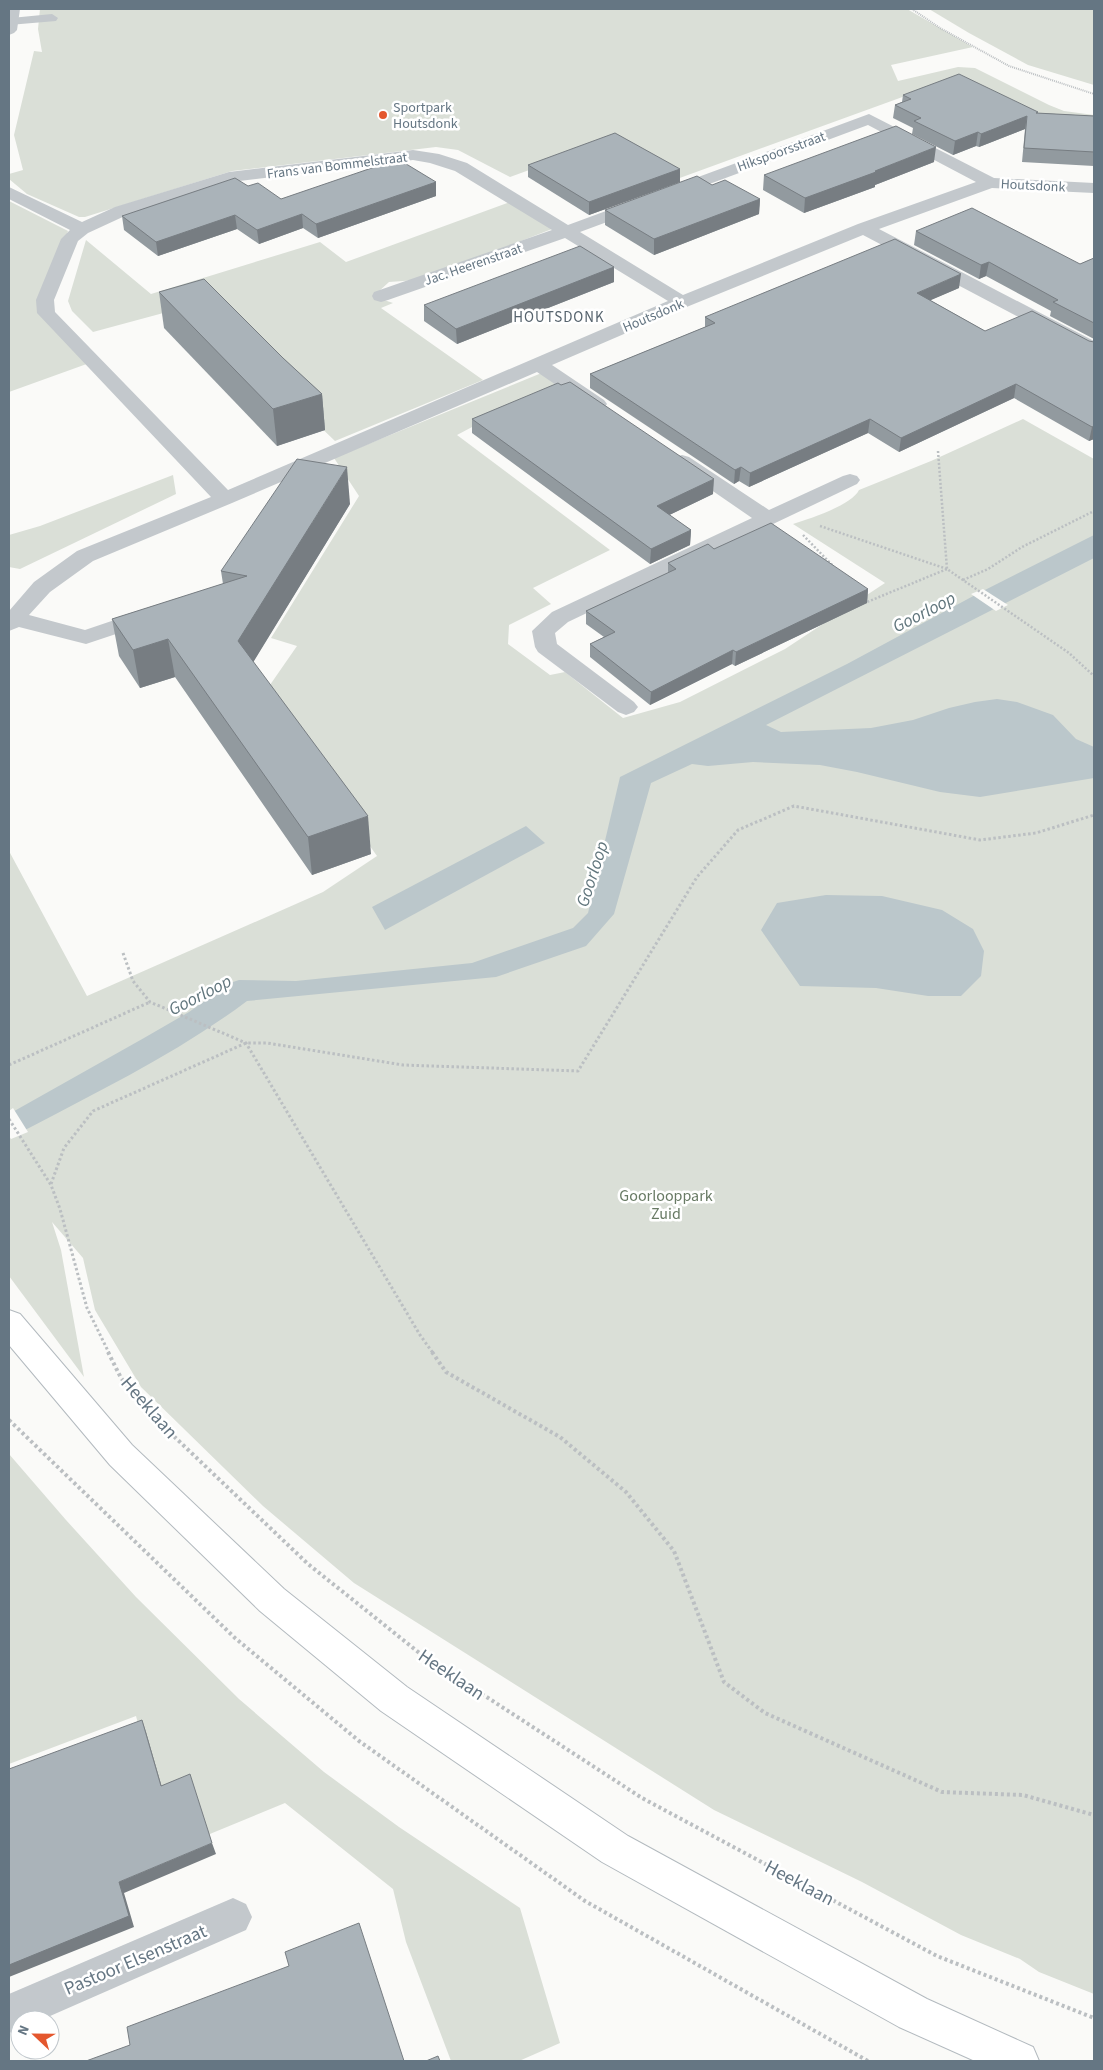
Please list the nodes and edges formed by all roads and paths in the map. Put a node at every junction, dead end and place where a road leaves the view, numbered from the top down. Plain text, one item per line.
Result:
1 (912, 9) edge
2 (52, 18) dead end
3 (11, 21) edge
4 (1094, 94) edge
5 (990, 183) junction
6 (1094, 188) edge
7 (9, 192) edge
8 (864, 228) junction
9 (82, 229) junction
10 (565, 230) junction
11 (381, 296) dead end
12 (682, 302) junction
13 (1094, 349) edge
14 (538, 364) junction
15 (612, 414) edge
16 (938, 451) dead end
17 (670, 453) edge
18 (850, 480) dead end
19 (225, 499) junction
20 (1094, 511) edge
21 (775, 516) junction
22 (834, 568) edge
23 (947, 569) junction
24 (962, 580) junction
25 (861, 595) edge
26 (166, 610) edge
27 (10, 621) edge
28 (1094, 676) edge
29 (626, 707) dead end
30 (1094, 815) edge
31 (123, 952) dead end
32 (150, 1002) junction
33 (246, 1043) junction
34 (9, 1066) edge
35 (9, 1119) edge
36 (51, 1185) junction
37 (9, 1323) edge
38 (1094, 1815) edge
39 (233, 1917) dead end
40 (9, 2014) edge
41 (1094, 2018) edge
42 (1019, 2061) edge

1 - 4 path
2 - 3 lane
5 - 6 street, Houtsdonk
5 - 8 street, Houtsdonk
5 - 10 street, Hikspoorsstraat
7 - 9 street
8 - 12 street, Houtsdonk
8 - 13 street
9 - 10 street, Frans van Bommelstraat
9 - 19 street, Frans van Bommelstraat
10 - 11 street, Jac. Heerenstraat
10 - 12 street, Frans van Bommelstraat
12 - 14 street, Houtsdonk
14 - 15 street
14 - 19 street, Houtsdonk
16 - 23 path
17 - 21 street
18 - 21 street
19 - 27 street, Houtsdonk
20 - 24 path
21 - 22 path
21 - 23 path
21 - 29 street
23 - 24 path
23 - 25 path
24 - 28 path
26 - 27 street
30 - 33 path
31 - 32 path
32 - 33 path
32 - 34 path
33 - 36 path
33 - 38 path
35 - 36 path, Heeklaan
36 - 41 path, Heeklaan
37 - 42 main road
39 - 40 street, Pastoor Elsenstraat

